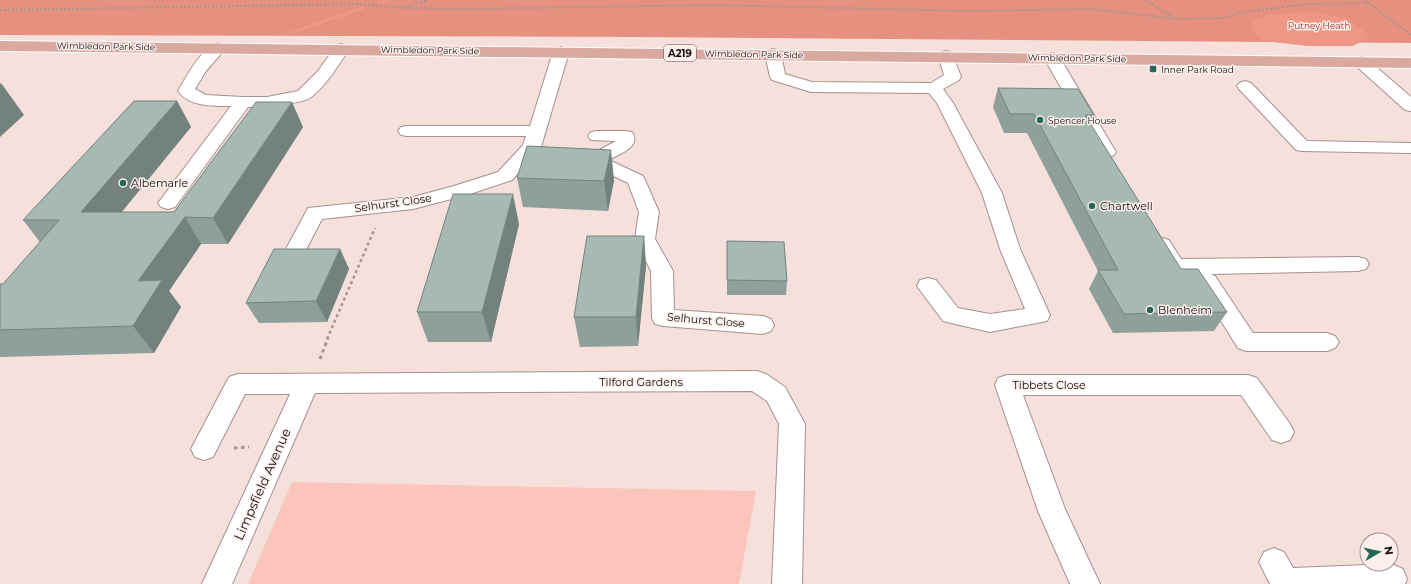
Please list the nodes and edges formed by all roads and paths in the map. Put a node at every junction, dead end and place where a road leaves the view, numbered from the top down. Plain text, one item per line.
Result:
1 (428, 0) edge
2 (1145, 0) edge
3 (1364, 0) edge
4 (1369, 3) junction
5 (402, 8) junction
6 (0, 10) edge
7 (1176, 18) junction
8 (1411, 35) edge
9 (0, 46) edge
10 (218, 48) junction
11 (342, 49) junction
12 (561, 52) junction
13 (773, 54) junction
14 (946, 56) junction
15 (1052, 58) junction
16 (1361, 62) junction
17 (1411, 63) edge
18 (1245, 86) dead end
19 (934, 88) junction
20 (243, 102) junction
21 (1411, 106) edge
22 (407, 131) dead end
23 (597, 136) dead end
24 (539, 143) junction
25 (1411, 148) edge
26 (571, 156) edge
27 (595, 160) junction
28 (1115, 166) edge
29 (168, 203) dead end
30 (384, 207) junction
31 (1151, 227) edge
32 (291, 260) edge
33 (1358, 264) dead end
34 (1175, 267) junction
35 (928, 286) dead end
36 (763, 325) dead end
37 (1327, 342) dead end
38 (313, 384) junction
39 (1281, 432) dead end
40 (279, 446) junction
41 (204, 449) joint
42 (1282, 576) edge
43 (1392, 579) dead end
44 (217, 584) edge
45 (787, 584) edge
46 (1085, 584) edge

1 - 5 path
2 - 7 path
3 - 4 path
4 - 7 path
4 - 8 path
5 - 6 path
5 - 7 path
9 - 10 main road, Wimbledon Park Side / A219
10 - 11 main road, Wimbledon Park Side / A219
10 - 20 street
11 - 12 main road, Wimbledon Park Side / A219
11 - 20 street
12 - 13 main road, Wimbledon Park Side / A219
12 - 24 street, Selhurst Close
13 - 14 main road, Wimbledon Park Side / A219
13 - 19 street
14 - 15 main road, Wimbledon Park Side / A219
14 - 19 street
15 - 16 main road, Wimbledon Park Side / A219
15 - 28 street
16 - 17 main road, Wimbledon Park Side / A219
16 - 21 street
18 - 25 street
19 - 35 street
20 - 29 street
22 - 24 street
23 - 27 street
24 - 30 street, Selhurst Close
26 - 27 street, Selhurst Close
27 - 36 street, Selhurst Close
30 - 32 street, Selhurst Close
30 - 38 path
31 - 34 street
33 - 34 street
34 - 37 street
38 - 40 street, Limpsfield Avenue
38 - 41 street, Tilford Gardens
38 - 45 street, Tilford Gardens
39 - 46 street, Tibbets Close
40 - 41 path
40 - 44 street, Limpsfield Avenue
42 - 43 street

